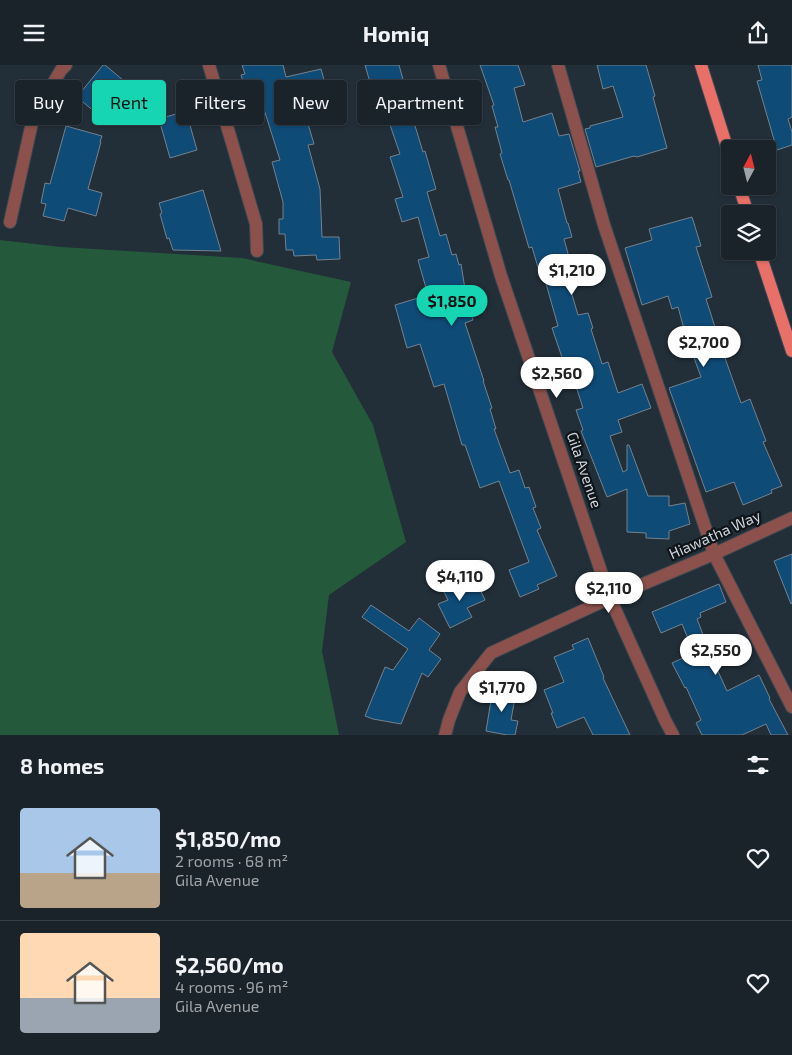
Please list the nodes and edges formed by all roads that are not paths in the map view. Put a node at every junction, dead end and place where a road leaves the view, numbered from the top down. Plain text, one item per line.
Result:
1 (66, 65) edge
2 (210, 65) edge
3 (439, 65) edge
4 (558, 65) edge
5 (701, 65) edge
6 (725, 140) edge
7 (10, 222) dead end
8 (257, 251) dead end
9 (762, 260) edge
10 (792, 351) edge
11 (792, 518) edge
12 (714, 554) junction
13 (610, 598) junction
14 (792, 707) edge
15 (446, 735) edge
16 (673, 735) edge

1 - 7 street
2 - 8 street
3 - 13 street, Gila Avenue
4 - 12 street
5 - 6 main road
9 - 10 main road
11 - 12 street, Hiawatha Way
12 - 13 street, Hiawatha Way
12 - 14 street
13 - 15 street, Hiawatha Way
13 - 16 street, Gila Avenue

